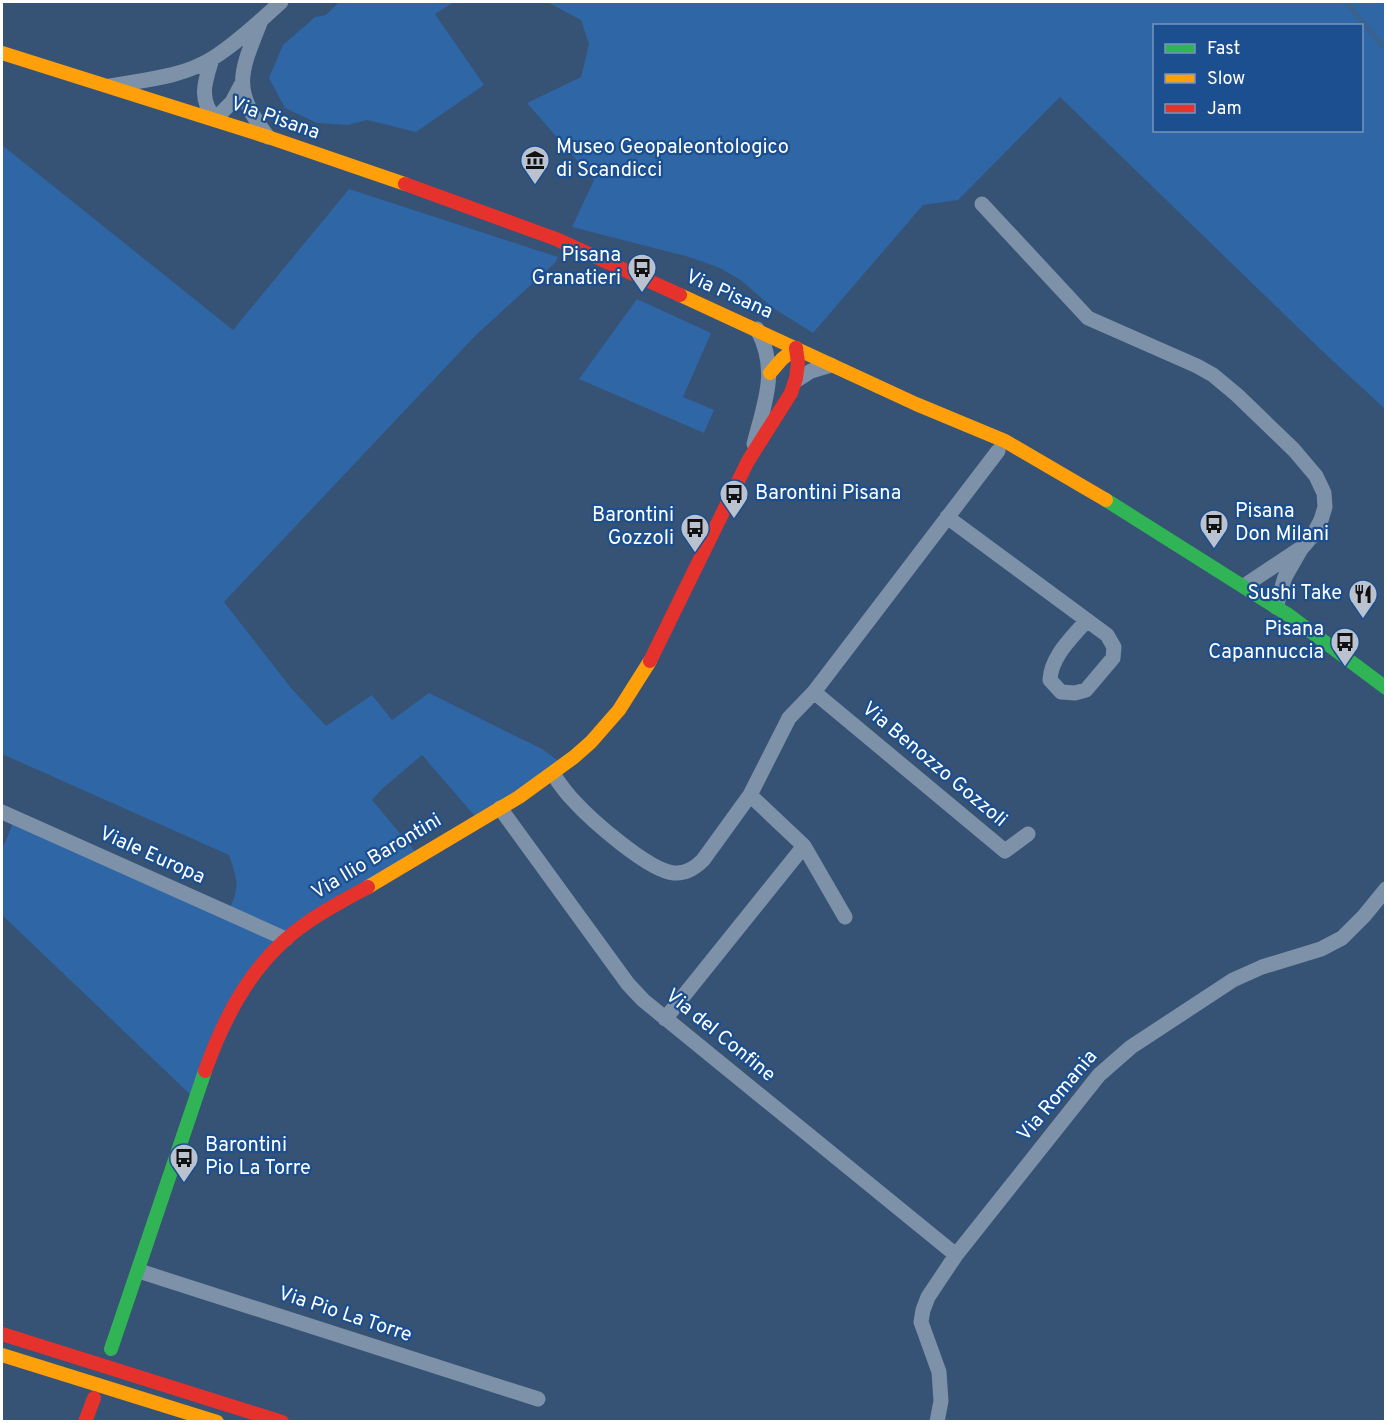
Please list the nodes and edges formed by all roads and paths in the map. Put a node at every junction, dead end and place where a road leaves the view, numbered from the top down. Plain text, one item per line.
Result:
1 (281, 2) edge
2 (261, 20) junction
3 (2, 53) edge
4 (212, 59) junction
5 (242, 85) junction
6 (110, 86) junction
7 (215, 119) junction
8 (268, 137) junction
9 (982, 204) dead end
10 (757, 328) junction
11 (796, 348) junction
12 (831, 365) junction
13 (770, 373) junction
14 (797, 380) junction
15 (998, 451) dead end
16 (750, 457) junction
17 (947, 517) junction
18 (1301, 549) junction
19 (1244, 586) junction
20 (1276, 607) junction
21 (1087, 620) junction
22 (1386, 688) edge
23 (814, 692) junction
24 (553, 774) junction
25 (750, 795) junction
26 (500, 808) junction
27 (2, 812) edge
28 (1028, 834) dead end
29 (804, 846) junction
30 (1386, 889) edge
31 (845, 917) dead end
32 (286, 939) junction
33 (665, 1018) junction
34 (956, 1255) junction
35 (140, 1271) junction
36 (2, 1334) edge
37 (111, 1348) dead end
38 (2, 1354) edge
39 (94, 1398) dead end
40 (538, 1399) dead end
41 (85, 1422) edge
42 (218, 1422) edge
43 (282, 1422) edge
44 (937, 1422) edge

1 - 2 street
2 - 4 street
2 - 5 street
3 - 6 main road, Via Pisana
4 - 6 street
4 - 7 street
5 - 7 street
5 - 8 street
6 - 7 main road, Via Pisana
7 - 8 main road, Via Pisana
8 - 10 main road, Via Pisana
9 - 18 street
10 - 11 main road, Via Pisana
10 - 13 street, Via Ilio Barontini
11 - 12 main road, Via Pisana
11 - 13 main road
11 - 14 main road
12 - 14 street
12 - 19 main road, Via Pisana
13 - 16 street, Via Ilio Barontini
14 - 16 main road, Via Ilio Barontini
15 - 17 street
16 - 24 main road, Via Ilio Barontini
17 - 21 street
17 - 23 street
18 - 19 street
18 - 20 street
19 - 20 main road, Via Pisana
20 - 22 main road, Via Pisana
21 - 21 street
23 - 25 street
23 - 28 street, Via Benozzo Gozzoli
24 - 25 street
24 - 26 main road, Via Ilio Barontini
25 - 29 street
26 - 32 main road, Via Ilio Barontini
26 - 33 street, Via del Confine
27 - 32 street, Viale Europa
29 - 31 street
29 - 33 street
30 - 34 street, Via Romania
32 - 35 main road, Via Ilio Barontini
33 - 34 street, Via del Confine
34 - 44 street, Via Romania
35 - 37 main road, Via Ilio Barontini
35 - 40 street, Via Pio La Torre
36 - 43 main road
38 - 42 main road
39 - 41 main road

